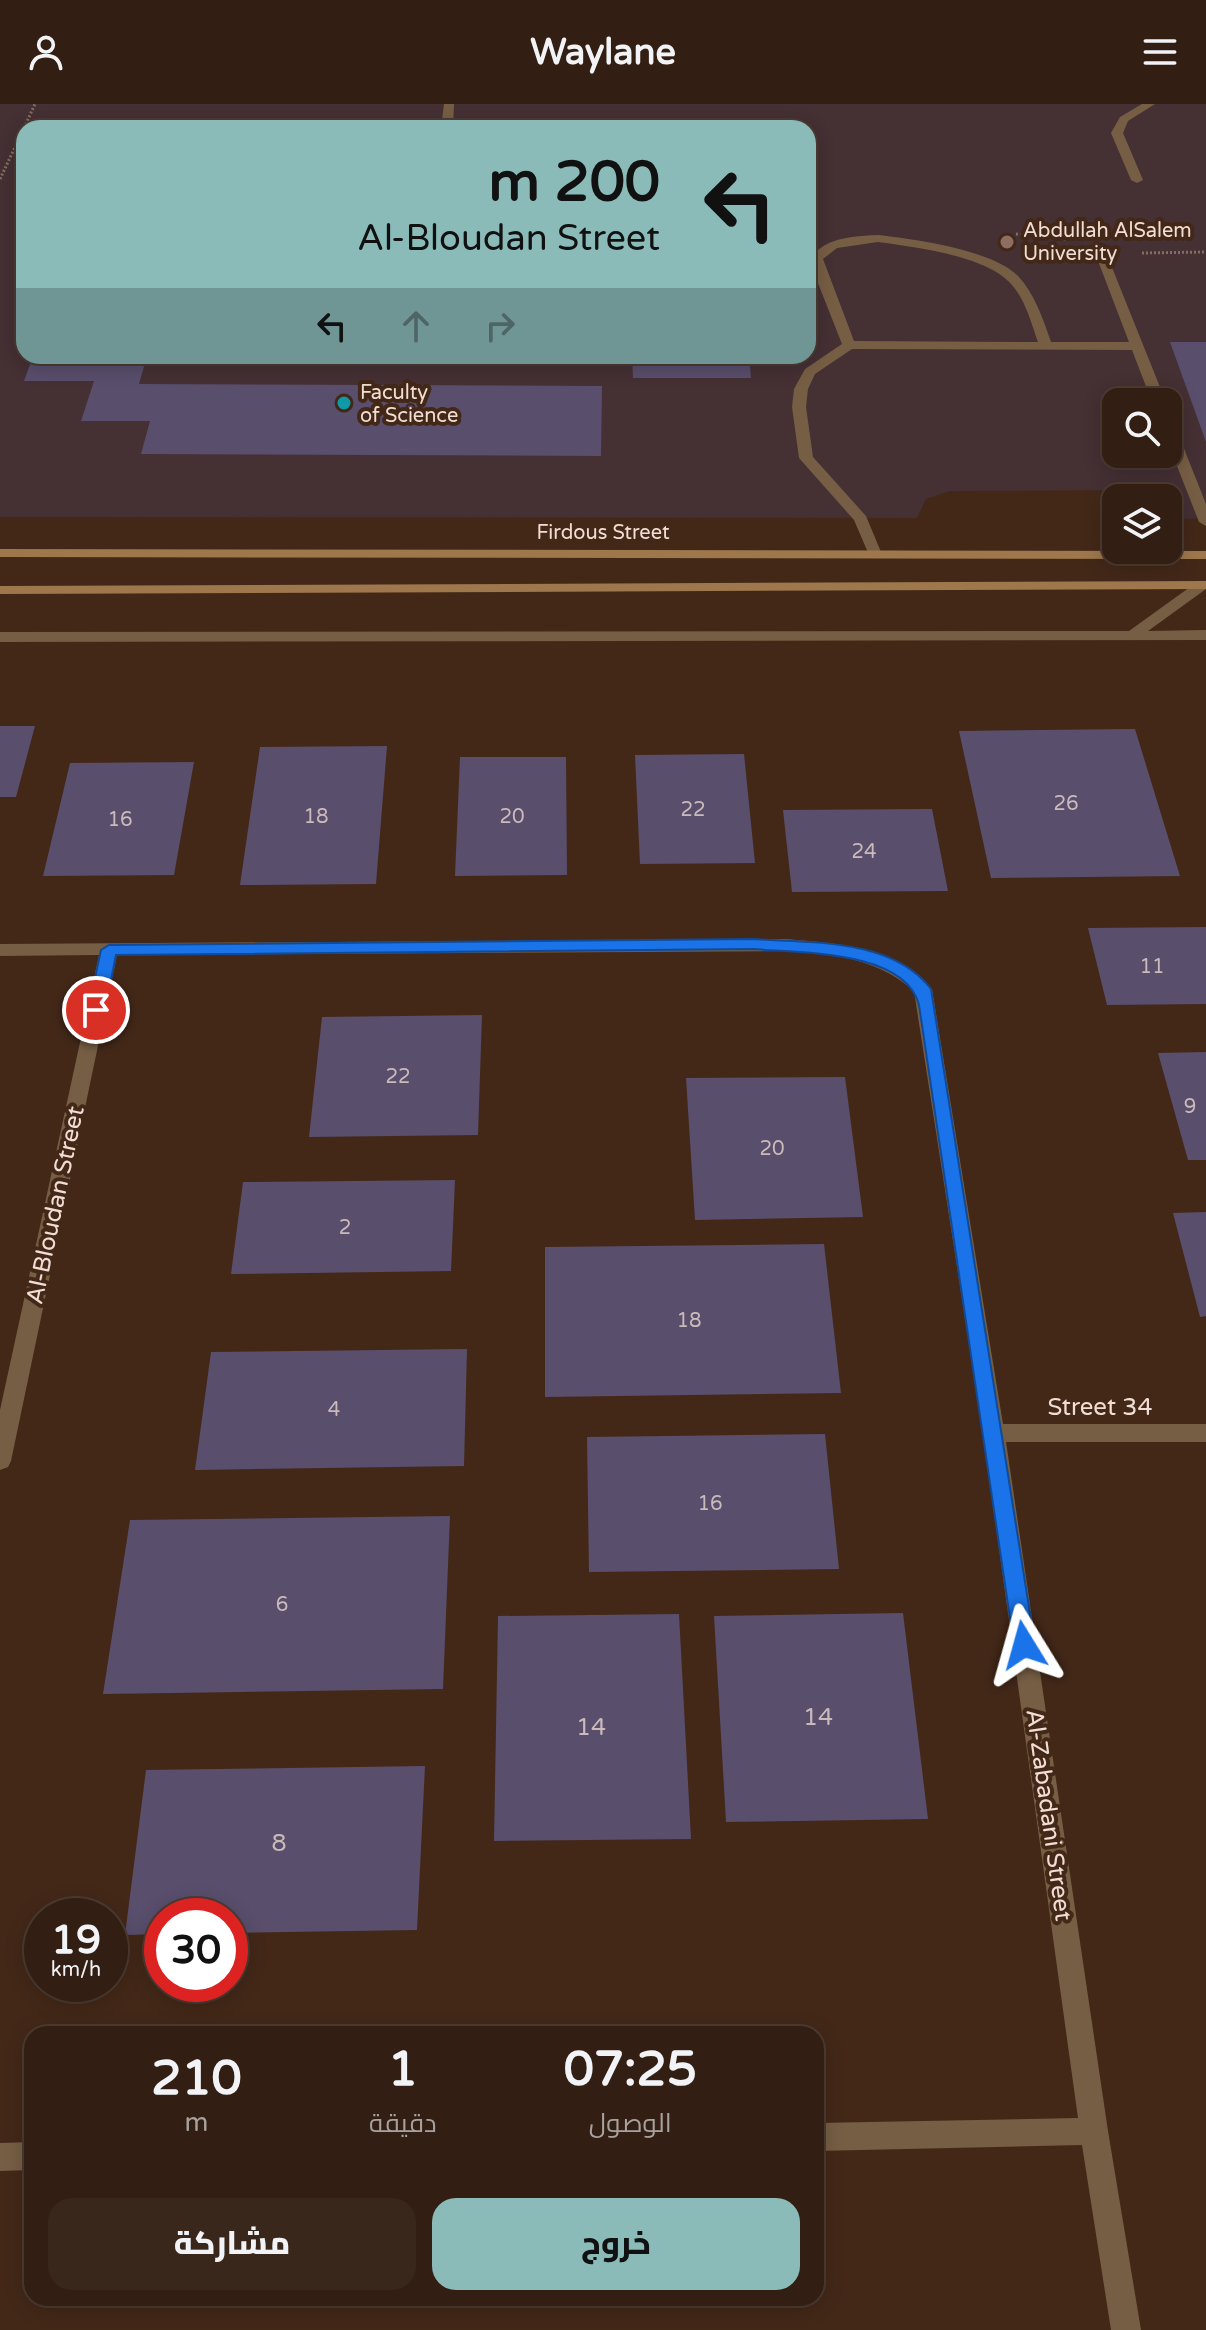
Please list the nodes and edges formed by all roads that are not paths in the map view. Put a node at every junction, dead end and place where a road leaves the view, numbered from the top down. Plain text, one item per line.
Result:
1 (1150, 104) edge
2 (1137, 180) dead end
3 (1101, 253) dead end
4 (849, 345) junction
5 (1046, 346) junction
6 (1136, 346) junction
7 (1153, 388) edge
8 (1182, 461) edge
9 (1206, 522) edge
10 (874, 552) junction
11 (0, 553) edge
12 (1206, 555) edge
13 (1204, 585) edge
14 (0, 590) edge
15 (1206, 635) edge
16 (1131, 636) junction
17 (0, 637) edge
18 (0, 950) edge
19 (109, 950) junction
20 (994, 1433) junction
21 (1206, 1433) edge
22 (0, 1461) edge
23 (1094, 2131) junction
24 (824, 2137) edge
25 (24, 2156) edge
26 (0, 2157) edge
27 (1126, 2330) edge

1 - 2 street
3 - 6 street
4 - 5 street
4 - 5 street
4 - 10 street
5 - 6 street
6 - 7 street
8 - 9 street
10 - 11 street, Firdous Street
10 - 12 street, Firdous Street
13 - 14 street
13 - 16 street
15 - 16 street
16 - 17 street
18 - 19 street, Al-Zabadani Street
19 - 20 street, Al-Zabadani Street
19 - 22 street, Al-Bloudan Street
20 - 21 street, Street 34
20 - 23 street, Al-Zabadani Street
23 - 24 street
23 - 27 street, Al-Zabadani Street
25 - 26 street

